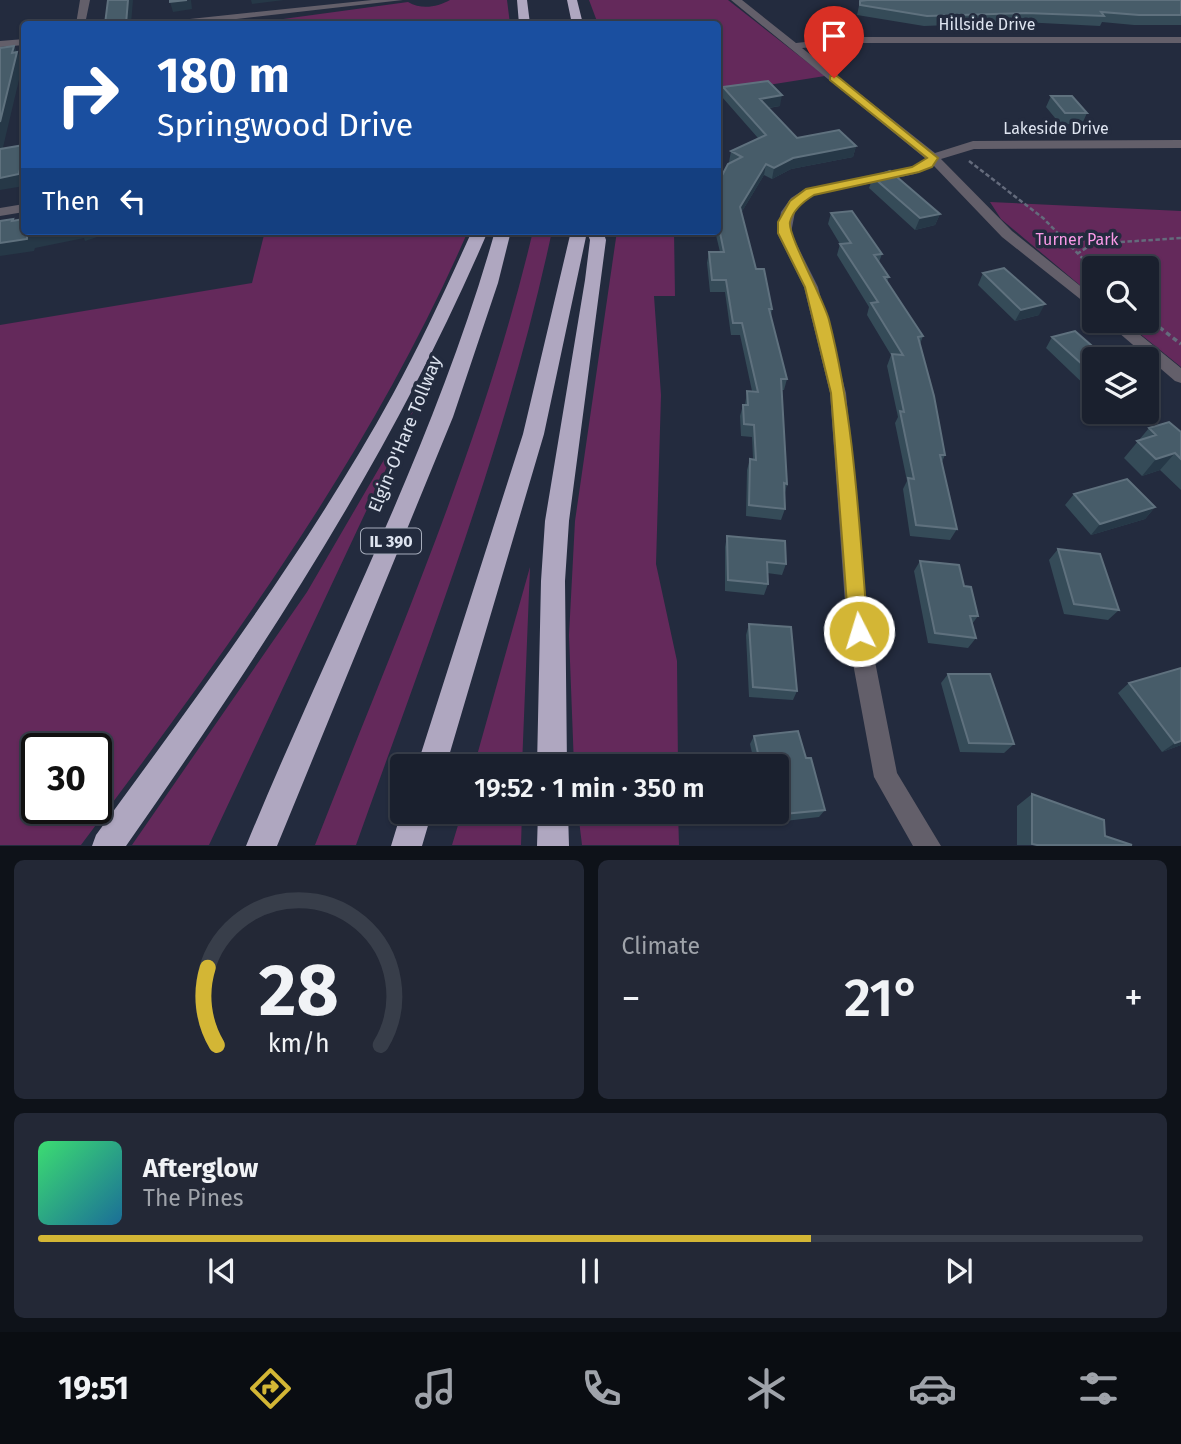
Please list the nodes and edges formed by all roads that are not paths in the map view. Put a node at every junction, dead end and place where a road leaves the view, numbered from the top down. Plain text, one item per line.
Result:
1 (85, 0) edge
2 (398, 0) edge
3 (522, 0) edge
4 (572, 0) edge
5 (736, 0) edge
6 (82, 21) edge
7 (190, 21) edge
8 (525, 21) edge
9 (577, 21) edge
10 (1181, 40) edge
11 (21, 42) edge
12 (0, 44) edge
13 (794, 46) junction
14 (1181, 144) edge
15 (933, 158) junction
16 (21, 208) edge
17 (0, 212) edge
18 (478, 235) edge
19 (502, 235) edge
20 (578, 235) edge
21 (596, 235) edge
22 (1082, 295) edge
23 (1128, 333) edge
24 (1181, 377) edge
25 (435, 754) edge
26 (552, 754) edge
27 (413, 824) edge
28 (553, 824) edge
29 (107, 845) edge
30 (261, 845) edge
31 (406, 845) edge
32 (553, 845) edge
33 (928, 845) edge

1 - 6 street
2 - 7 street
3 - 8 highway
4 - 9 highway
5 - 13 street
10 - 13 street, Hillside Drive
11 - 12 street
13 - 15 street
14 - 15 street, Lakeside Drive
15 - 22 street
15 - 33 street, Lakeside Drive
16 - 17 street
18 - 29 highway
19 - 30 highway, Elgin-O'Hare Tollway / IL 390
20 - 25 highway
21 - 26 highway
23 - 24 street
27 - 31 highway
28 - 32 highway

